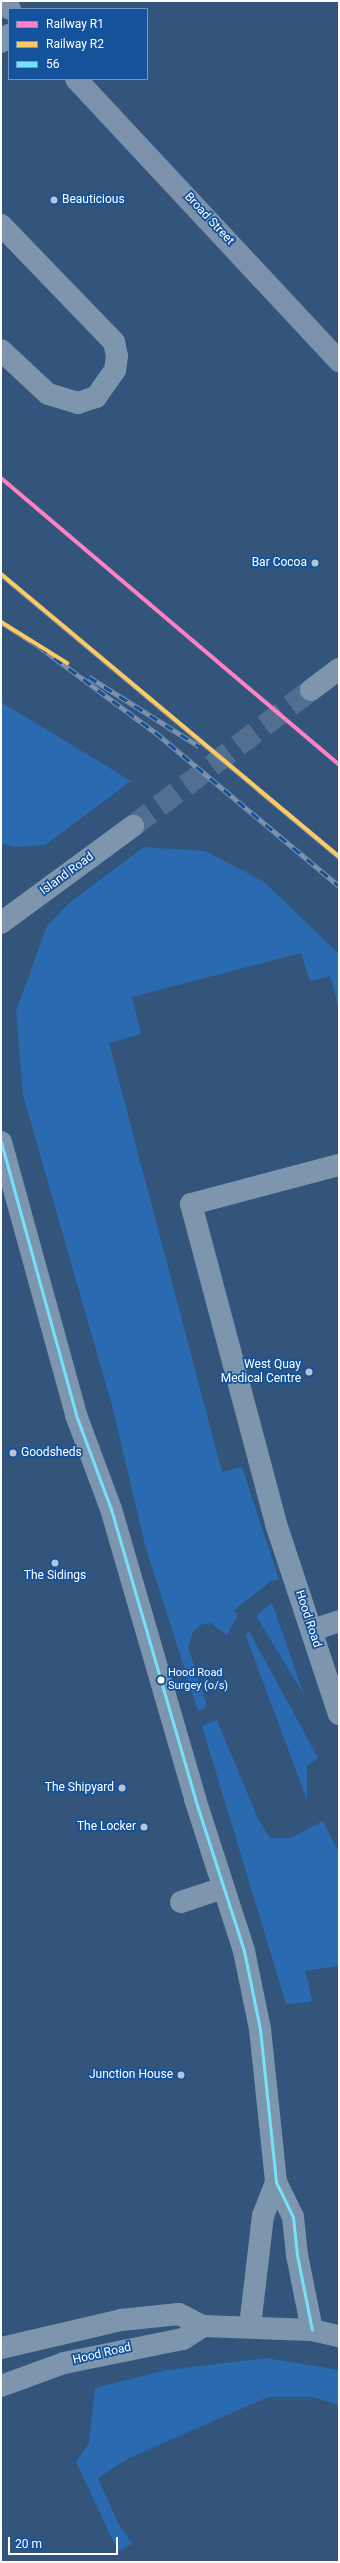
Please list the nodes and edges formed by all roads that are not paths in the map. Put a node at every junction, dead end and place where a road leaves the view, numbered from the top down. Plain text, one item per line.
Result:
1 (77, 80) edge
2 (1, 225) edge
3 (1, 350) edge
4 (339, 361) edge
5 (339, 669) edge
6 (311, 690) tunnel mouth
7 (133, 826) tunnel mouth
8 (1, 923) edge
9 (1, 1142) edge
10 (339, 1165) edge
11 (5, 1171) edge
12 (339, 1621) edge
13 (312, 1630) junction
14 (339, 1714) edge
15 (224, 1888) junction
16 (181, 1902) dead end
17 (276, 2182) junction
18 (203, 2326) junction
19 (250, 2326) junction
20 (312, 2330) junction
21 (339, 2336) edge
22 (1, 2348) edge
23 (1, 2386) edge

1 - 4 main road, Broad Street
2 - 3 street
5 - 6 street
7 - 8 street, Island Road
9 - 11 street
10 - 13 street, Hood Road
11 - 15 street
12 - 13 street
13 - 14 street, Hood Road
15 - 16 street
15 - 17 street
17 - 19 street
17 - 20 street
18 - 19 street
18 - 22 street
18 - 23 street, Hood Road
19 - 20 street
20 - 21 street

